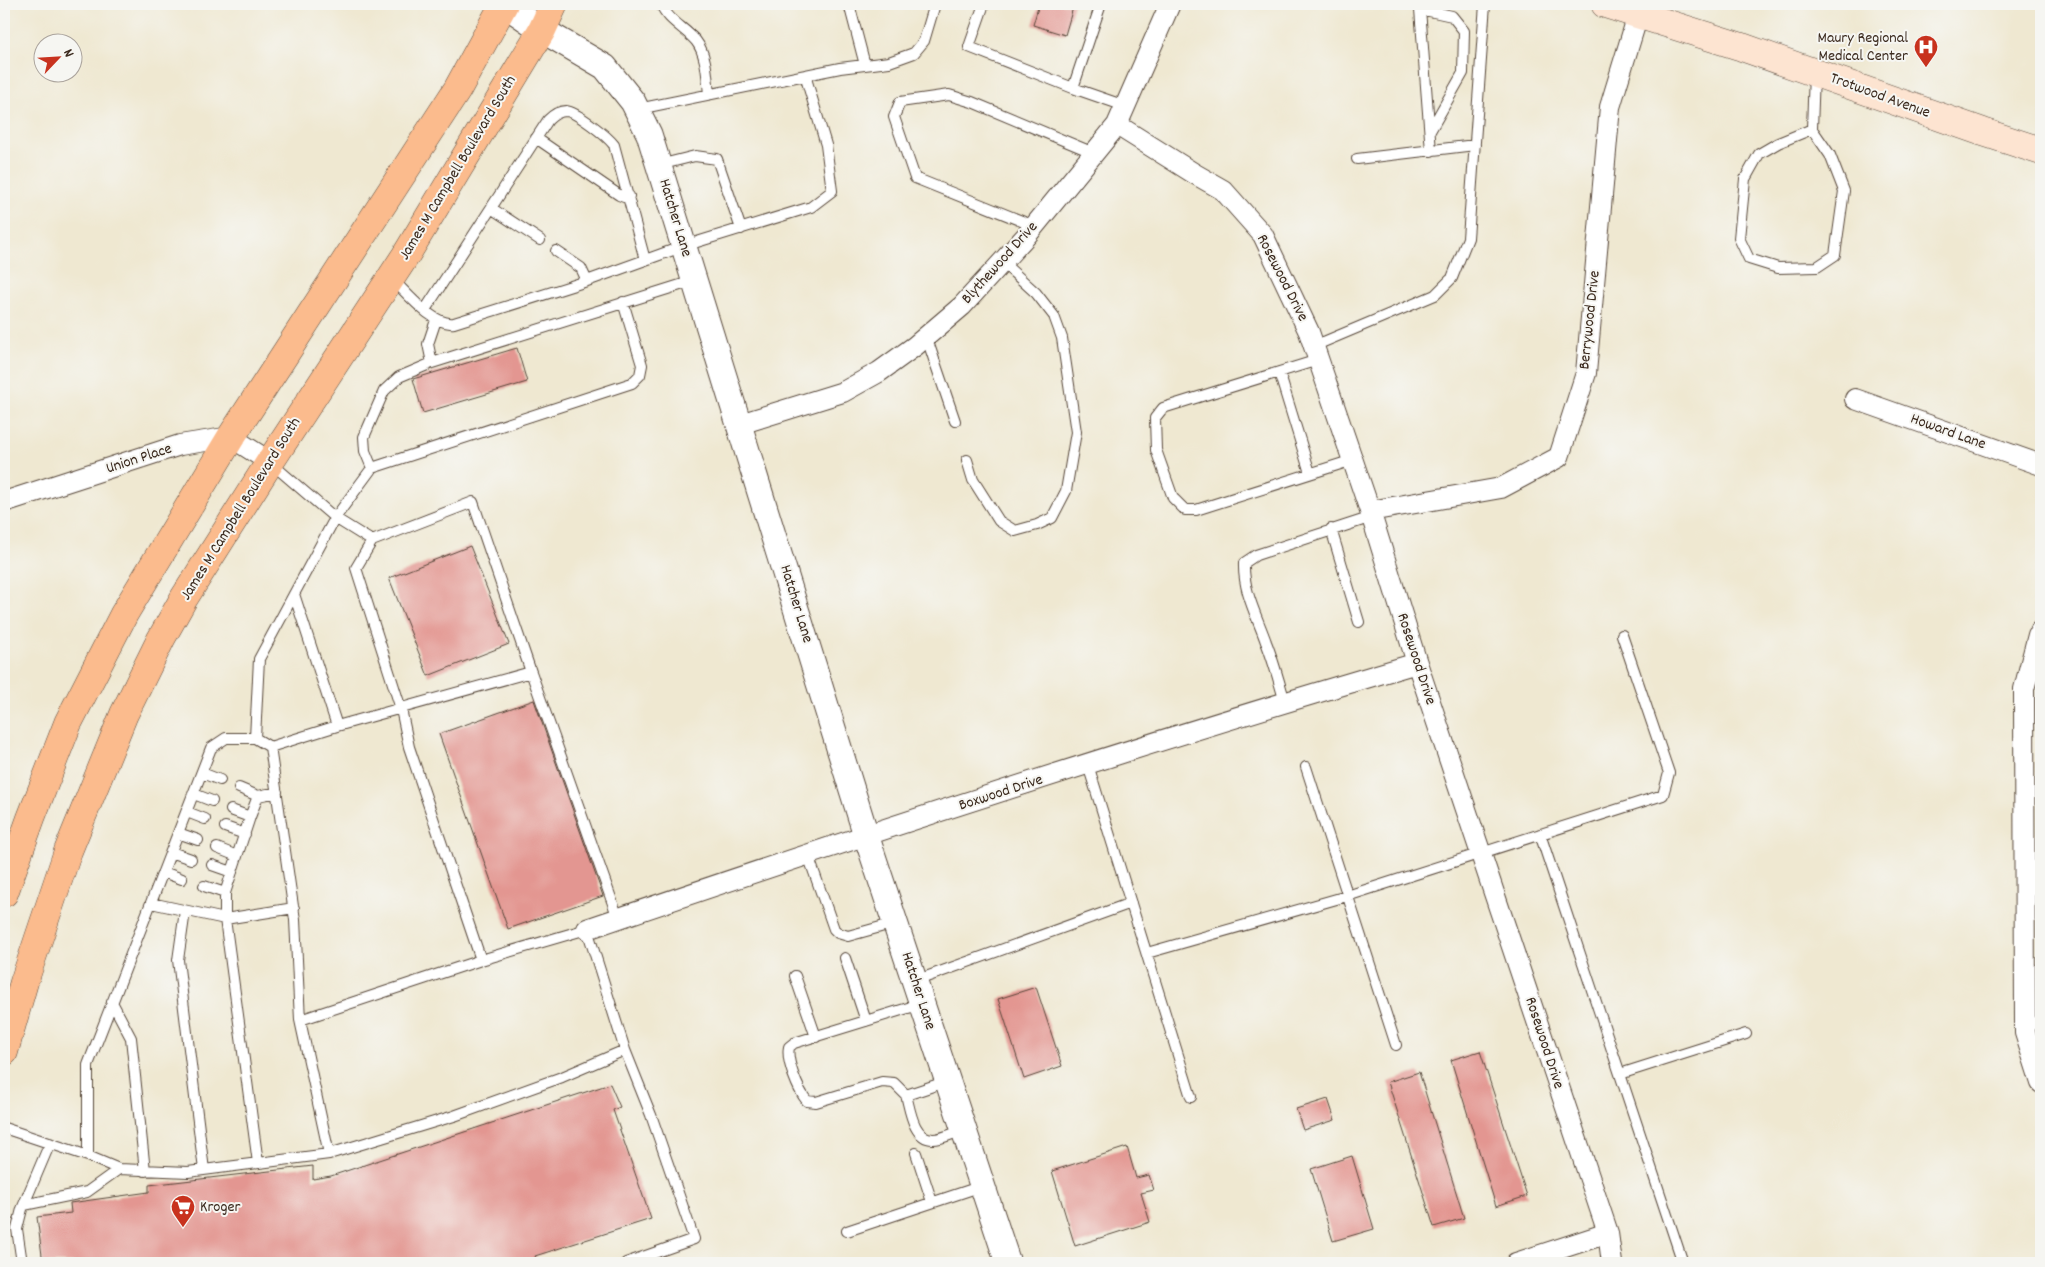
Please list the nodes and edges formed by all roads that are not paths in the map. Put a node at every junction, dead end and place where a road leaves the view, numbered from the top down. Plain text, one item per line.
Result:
1 (504, 4) edge
2 (554, 4) edge
3 (661, 4) edge
4 (849, 4) edge
5 (935, 4) edge
6 (984, 4) edge
7 (1101, 4) edge
8 (1170, 4) edge
9 (1485, 4) edge
10 (1605, 4) edge
11 (1638, 15) junction
12 (542, 30) junction
13 (865, 65) junction
14 (1814, 72) junction
15 (805, 75) junction
16 (1073, 88) junction
17 (709, 94) junction
18 (1125, 106) junction
19 (636, 109) junction
20 (1117, 125) junction
21 (1812, 128) junction
22 (1430, 131) junction
23 (536, 138) junction
24 (1475, 145) junction
25 (1431, 150) junction
26 (2041, 151) edge
27 (1094, 153) junction
28 (1357, 159) dead end
29 (659, 164) junction
30 (629, 196) junction
31 (491, 208) junction
32 (1034, 226) junction
33 (740, 229) junction
34 (540, 240) dead end
35 (684, 246) junction
36 (556, 251) dead end
37 (645, 260) junction
38 (1002, 262) junction
39 (391, 279) junction
40 (694, 280) junction
41 (587, 281) junction
42 (623, 302) junction
43 (425, 310) junction
44 (436, 320) junction
45 (926, 336) junction
46 (1316, 353) junction
47 (432, 362) junction
48 (1279, 372) junction
49 (1855, 399) dead end
50 (955, 421) dead end
51 (740, 424) junction
52 (231, 437) junction
53 (967, 460) dead end
54 (1353, 460) junction
55 (270, 462) junction
56 (2041, 465) edge
57 (372, 468) junction
58 (1310, 474) junction
59 (4, 502) edge
60 (1371, 514) junction
61 (335, 518) junction
62 (1331, 529) junction
63 (372, 541) junction
64 (294, 594) junction
65 (1359, 622) dead end
66 (2041, 630) edge
67 (1622, 635) dead end
68 (1417, 663) junction
69 (532, 672) junction
70 (1285, 702) junction
71 (401, 710) junction
72 (337, 726) junction
73 (255, 738) junction
74 (270, 747) junction
75 (1088, 765) junction
76 (1306, 767) dead end
77 (202, 773) junction
78 (220, 780) dead end
79 (239, 788) dead end
80 (278, 792) junction
81 (194, 794) junction
82 (258, 796) junction
83 (212, 801) dead end
84 (231, 810) dead end
85 (186, 812) junction
86 (250, 817) junction
87 (205, 820) dead end
88 (225, 827) dead end
89 (178, 833) junction
90 (245, 834) junction
91 (1540, 834) junction
92 (866, 835) junction
93 (198, 840) dead end
94 (218, 848) dead end
95 (171, 852) junction
96 (1481, 853) junction
97 (808, 855) junction
98 (237, 856) junction
99 (191, 859) dead end
100 (212, 866) dead end
101 (163, 872) junction
102 (232, 872) junction
103 (182, 879) dead end
104 (204, 886) dead end
105 (225, 893) junction
106 (4, 894) edge
107 (1347, 896) junction
108 (151, 903) junction
109 (1131, 903) junction
110 (294, 908) junction
111 (185, 911) junction
112 (618, 918) junction
113 (225, 919) junction
114 (895, 923) junction
115 (587, 929) junction
116 (1147, 953) junction
117 (845, 958) dead end
118 (481, 960) junction
119 (795, 976) dead end
120 (918, 993) junction
121 (112, 1002) junction
122 (300, 1020) junction
123 (866, 1021) junction
124 (1746, 1034) dead end
125 (816, 1037) junction
126 (1396, 1046) dead end
127 (625, 1050) junction
128 (4, 1052) edge
129 (1620, 1074) junction
130 (948, 1081) junction
131 (2041, 1083) edge
132 (906, 1095) junction
133 (1192, 1097) dead end
134 (4, 1128) edge
135 (964, 1130) junction
136 (50, 1143) junction
137 (916, 1153) dead end
138 (329, 1154) junction
139 (88, 1156) junction
140 (258, 1163) junction
141 (119, 1169) junction
142 (204, 1170) junction
143 (145, 1171) junction
144 (982, 1186) junction
145 (932, 1202) junction
146 (24, 1205) junction
147 (846, 1231) dead end
148 (1608, 1233) junction
149 (22, 1263) edge
150 (626, 1263) edge
151 (1008, 1263) edge
152 (1516, 1263) edge
153 (1612, 1263) edge
154 (1682, 1263) edge

1 - 12 street, Hatcher Lane
1 - 52 main road
2 - 12 main road, James M Campbell Boulevard South
3 - 17 lane
4 - 13 lane
5 - 13 lane
6 - 16 lane
7 - 16 lane
8 - 18 street, Blythewood Drive
9 - 24 lane
10 - 11 main road, Trotwood Avenue
11 - 14 main road, Trotwood Avenue
11 - 60 street, Berrywood Drive
12 - 19 street, Hatcher Lane
12 - 39 main road, James M Campbell Boulevard South
13 - 15 lane
14 - 21 lane
14 - 26 main road, Trotwood Avenue
15 - 17 lane
15 - 33 lane
16 - 18 lane
17 - 19 lane
18 - 20 street, Blythewood Drive
19 - 29 street, Hatcher Lane
20 - 27 street, Blythewood Drive
20 - 46 street, Rosewood Drive
21 - 21 lane
22 - 22 lane
22 - 25 lane
23 - 30 lane
23 - 30 lane
23 - 31 lane
24 - 25 lane
24 - 46 lane
25 - 28 lane
27 - 32 street, Blythewood Drive
27 - 32 lane
29 - 33 lane
29 - 35 street, Hatcher Lane
30 - 37 lane
31 - 34 lane
31 - 43 lane
32 - 38 street, Blythewood Drive
33 - 35 lane
35 - 37 lane
35 - 40 street, Hatcher Lane
36 - 41 lane
37 - 41 lane
38 - 45 street, Blythewood Drive
38 - 53 lane
39 - 43 lane
39 - 55 main road, James M Campbell Boulevard South
40 - 42 lane
40 - 51 street, Hatcher Lane
41 - 44 lane
42 - 47 lane
42 - 57 lane
43 - 44 lane
44 - 47 lane
45 - 50 lane
45 - 51 street, Blythewood Drive
46 - 48 lane
46 - 54 street, Rosewood Drive
47 - 57 lane
48 - 58 lane
48 - 58 lane
49 - 56 street, Howard Lane
51 - 92 street, Hatcher Lane
52 - 55 street
52 - 59 street, Union Place
52 - 106 main road
54 - 58 lane
54 - 60 street, Rosewood Drive
55 - 61 lane
55 - 128 main road, James M Campbell Boulevard South
57 - 61 lane
60 - 62 lane
60 - 68 street, Rosewood Drive
61 - 63 lane
61 - 64 lane
62 - 65 lane
62 - 70 lane
63 - 69 lane
63 - 71 lane
64 - 72 lane
64 - 73 lane
66 - 131 street
67 - 91 lane
68 - 70 street, Boxwood Drive
68 - 96 street, Rosewood Drive
69 - 71 lane
69 - 112 lane
70 - 75 street, Boxwood Drive
71 - 72 lane
71 - 118 lane
72 - 74 lane
73 - 74 lane
73 - 77 lane
74 - 80 lane
75 - 92 street, Boxwood Drive
75 - 109 lane
76 - 107 lane
77 - 78 lane
77 - 81 lane
79 - 82 lane
80 - 82 lane
80 - 110 lane
81 - 83 lane
81 - 85 lane
82 - 86 lane
84 - 86 lane
85 - 87 lane
85 - 89 lane
86 - 90 lane
88 - 90 lane
89 - 93 lane
89 - 95 lane
90 - 98 lane
91 - 96 lane
91 - 129 lane
92 - 97 street, Boxwood Drive
92 - 114 street, Hatcher Lane
94 - 98 lane
95 - 99 lane
95 - 101 lane
96 - 107 lane
96 - 148 street, Rosewood Drive
97 - 112 street, Boxwood Drive
97 - 114 lane
98 - 102 lane
100 - 102 lane
101 - 103 lane
101 - 108 lane
102 - 105 lane
104 - 105 lane
105 - 113 lane
107 - 116 lane
107 - 126 lane
108 - 111 lane
108 - 121 lane
109 - 116 lane
109 - 120 lane
110 - 113 lane
110 - 122 lane
111 - 113 lane
111 - 142 lane
112 - 115 street, Boxwood Drive
113 - 140 lane
114 - 120 street, Hatcher Lane
115 - 118 lane
115 - 127 lane
116 - 133 lane
117 - 123 lane
118 - 122 lane
119 - 125 lane
120 - 123 lane
120 - 130 street, Hatcher Lane
121 - 139 lane
121 - 143 lane
122 - 138 lane
123 - 125 lane
124 - 129 lane
125 - 132 lane
127 - 138 lane
127 - 150 lane
129 - 154 lane
130 - 132 lane
130 - 135 street, Hatcher Lane
132 - 135 lane
134 - 136 lane
135 - 144 street, Hatcher Lane
136 - 139 lane
136 - 146 lane
137 - 145 lane
138 - 140 lane
139 - 141 lane
140 - 142 lane
141 - 143 lane
141 - 146 lane
142 - 143 lane
144 - 145 lane
144 - 151 street, Hatcher Lane
145 - 147 lane
146 - 149 lane
148 - 152 street
148 - 153 street, Rosewood Drive

